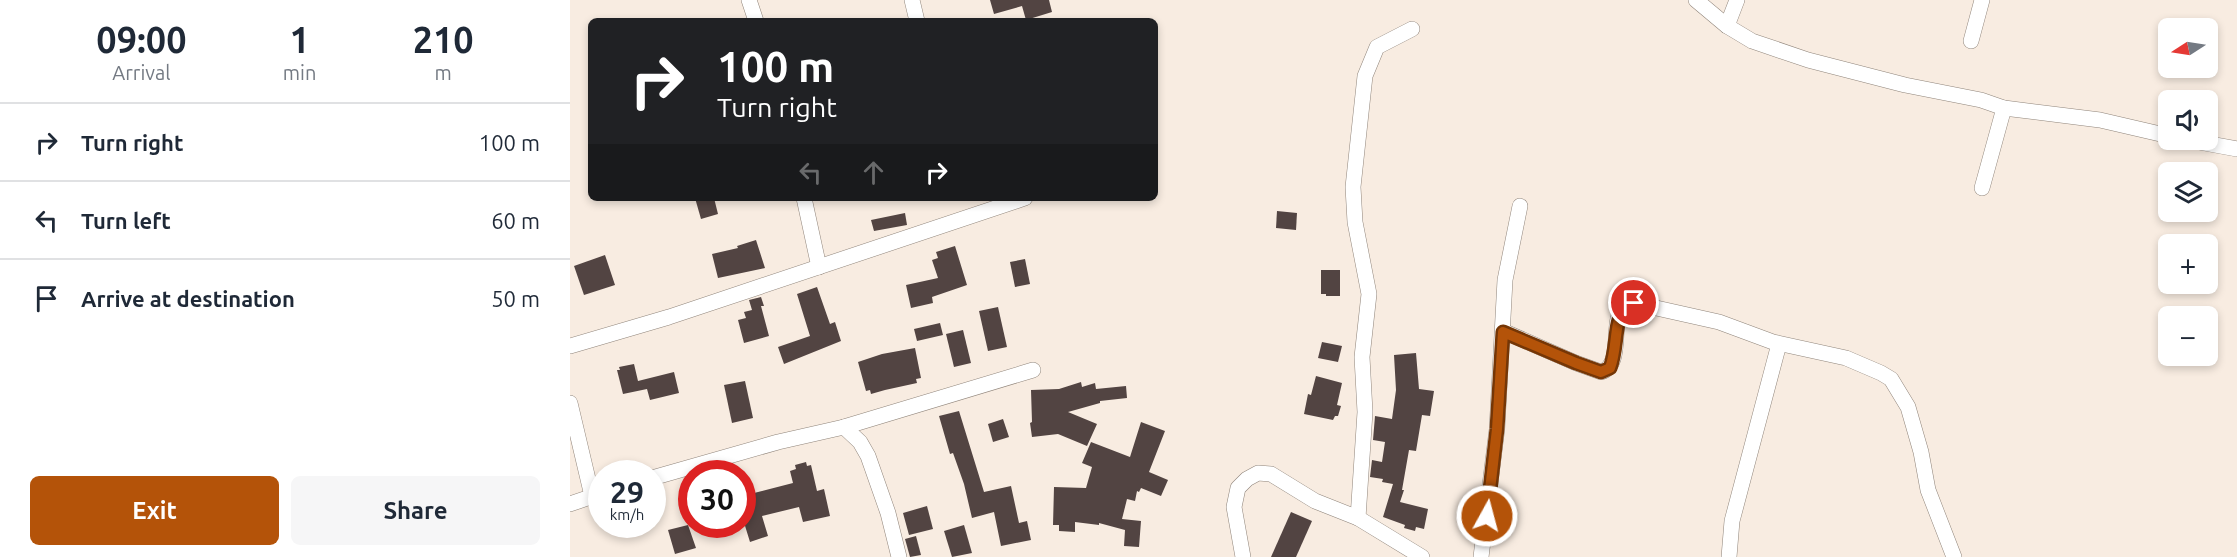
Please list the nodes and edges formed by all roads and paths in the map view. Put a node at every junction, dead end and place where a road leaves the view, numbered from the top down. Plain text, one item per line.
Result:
1 (749, 0) edge
2 (912, 0) edge
3 (1696, 0) edge
4 (1737, 0) edge
5 (1982, 0) edge
6 (755, 18) edge
7 (916, 18) edge
8 (1727, 26) junction
9 (1412, 29) dead end
10 (1971, 42) dead end
11 (2004, 108) junction
12 (2158, 133) edge
13 (2218, 146) edge
14 (2237, 149) edge
15 (1982, 188) dead end
16 (805, 201) edge
17 (1016, 201) edge
18 (1520, 206) dead end
19 (819, 267) junction
20 (1503, 332) junction
21 (1779, 344) junction
22 (570, 346) edge
23 (1033, 370) dead end
24 (570, 403) edge
25 (844, 427) junction
26 (588, 464) edge
27 (666, 474) edge
28 (588, 497) edge
29 (570, 504) edge
30 (1358, 518) junction
31 (899, 557) edge
32 (1243, 557) edge
33 (1422, 557) edge
34 (1481, 557) edge
35 (1729, 557) edge
36 (1954, 557) edge

1 - 6 street
2 - 7 street
3 - 8 street
4 - 8 street
5 - 10 street
8 - 11 street
9 - 30 street
11 - 12 street
11 - 15 street
13 - 14 street
16 - 19 street
17 - 19 street
18 - 20 street
19 - 22 street
20 - 21 street
20 - 34 street
21 - 35 street
21 - 36 street
23 - 25 street
24 - 26 street
25 - 27 street
25 - 31 street
28 - 29 street
30 - 32 street
30 - 33 street

